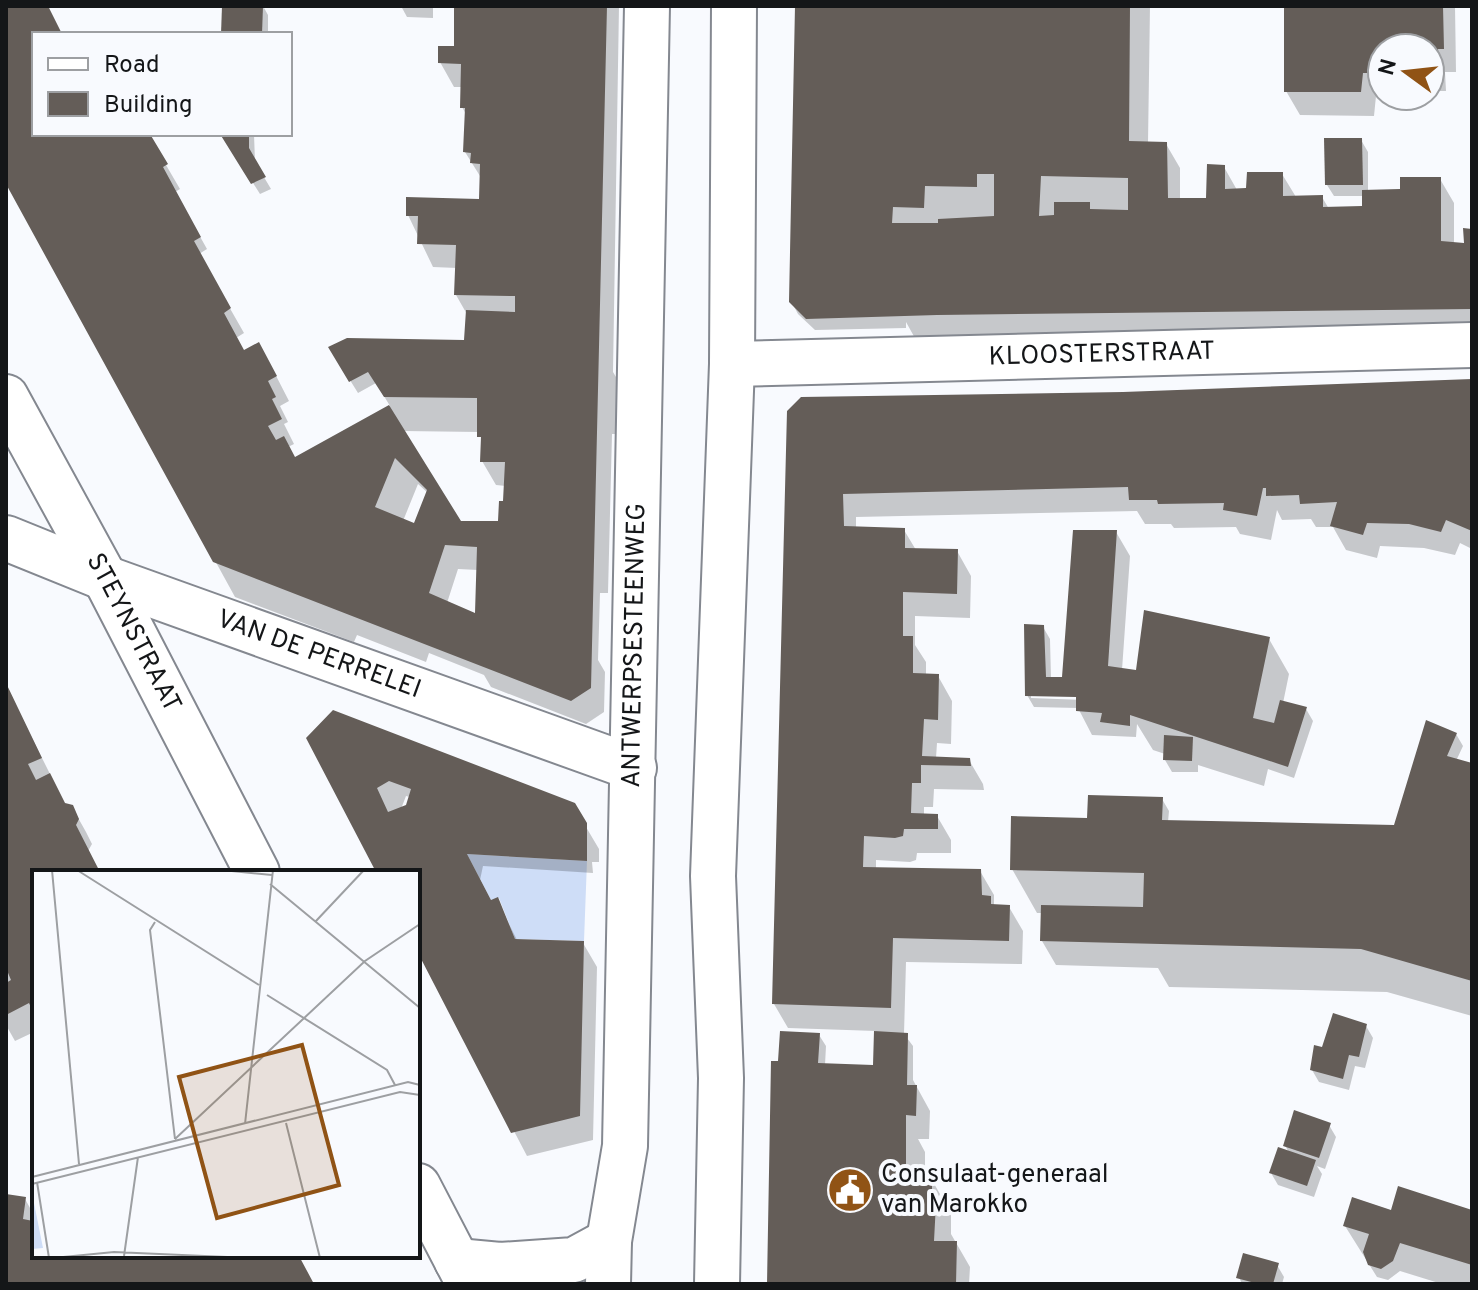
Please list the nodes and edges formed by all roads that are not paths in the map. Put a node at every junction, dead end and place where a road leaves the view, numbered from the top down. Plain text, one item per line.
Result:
1 (647, 6) edge
2 (734, 6) edge
3 (1472, 345) edge
4 (732, 364) junction
5 (6, 397) edge
6 (6, 538) edge
7 (105, 578) junction
8 (634, 768) junction
9 (256, 870) edge
10 (420, 1190) edge
11 (609, 1241) junction
12 (463, 1272) edge
13 (608, 1284) edge
14 (717, 1284) edge

1 - 8 street, ANTWERPSESTEENWEG
2 - 4 street
3 - 4 street, KLOOSTERSTRAAT
4 - 14 street
5 - 7 street, STEYNSTRAAT
6 - 7 street, VAN DE PERRELEI
7 - 8 street, VAN DE PERRELEI
7 - 9 street, STEYNSTRAAT
8 - 11 street, ANTWERPSESTEENWEG
10 - 12 street
11 - 12 street
11 - 13 street, ANTWERPSESTEENWEG

